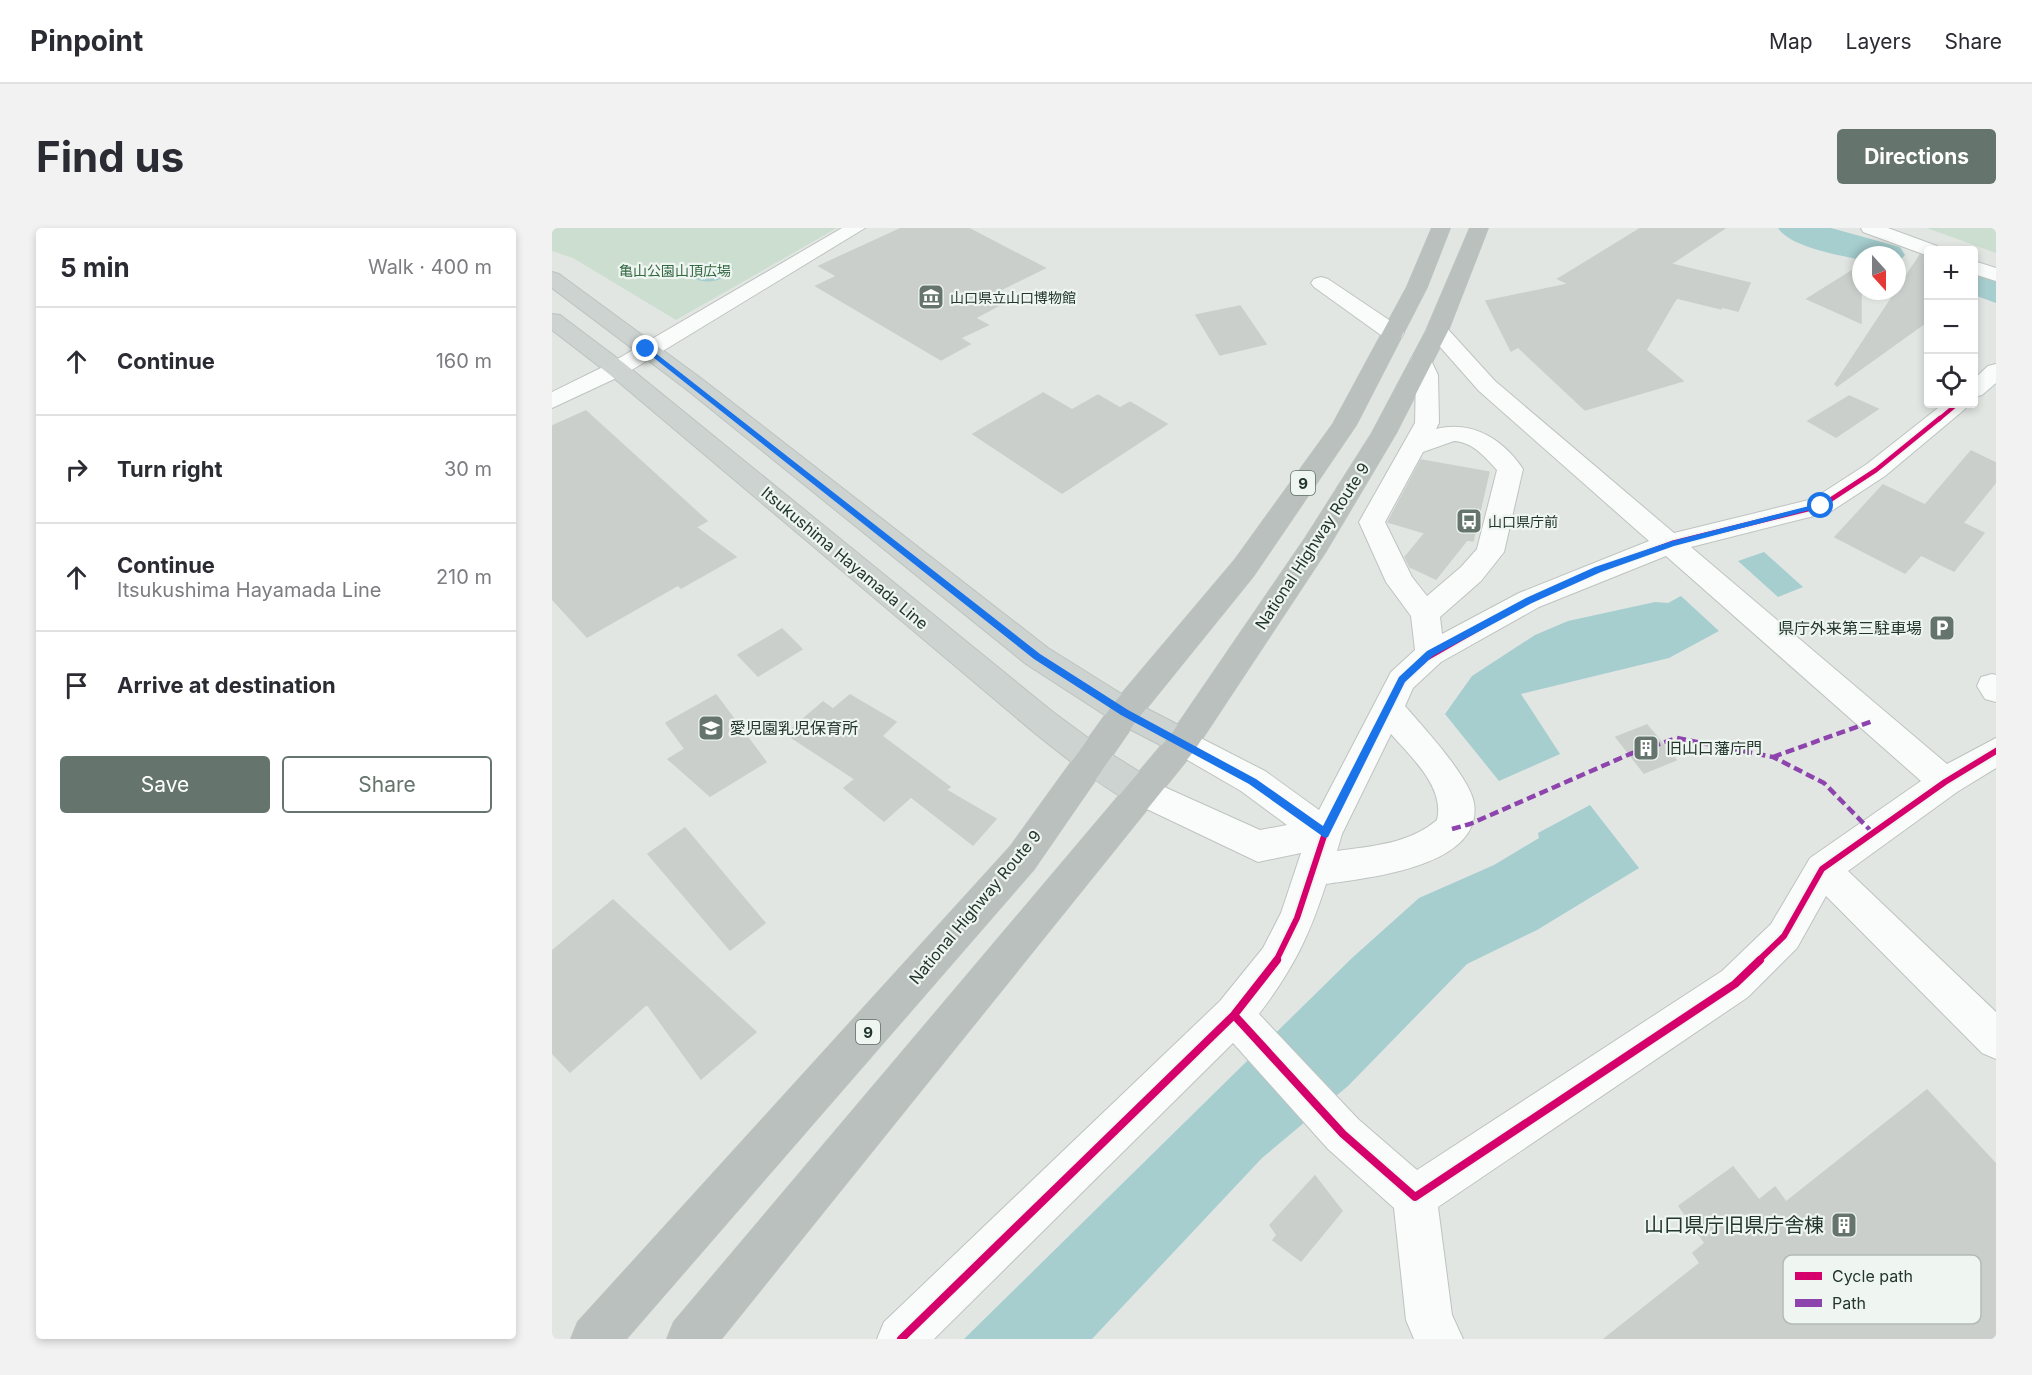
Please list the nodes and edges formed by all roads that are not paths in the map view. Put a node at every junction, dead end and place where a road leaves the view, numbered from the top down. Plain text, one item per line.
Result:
1 (856, 228) edge
2 (1441, 228) edge
3 (1479, 228) edge
4 (1870, 228) edge
5 (1924, 248) edge
6 (1978, 268) edge
7 (1996, 275) edge
8 (552, 278) edge
9 (1321, 283) dead end
10 (552, 320) edge
11 (1437, 331) junction
12 (1393, 333) junction
13 (646, 349) junction
14 (1421, 361) junction
15 (617, 369) junction
16 (1996, 371) edge
17 (1978, 387) edge
18 (552, 401) edge
19 (1952, 408) edge
20 (1411, 448) junction
21 (1672, 543) junction
22 (1425, 614) junction
23 (1430, 654) junction
24 (1389, 709) junction
25 (1125, 712) junction
26 (1183, 742) junction
27 (1996, 751) edge
28 (1092, 759) junction
29 (1945, 782) junction
30 (1142, 791) junction
31 (1325, 833) junction
32 (1822, 869) junction
33 (1313, 870) junction
34 (1244, 1026) junction
35 (1996, 1039) edge
36 (1415, 1197) junction
37 (595, 1339) edge
38 (691, 1339) edge
39 (901, 1339) edge
40 (1439, 1339) edge

1 - 13 street
2 - 12 highway, National Highway Route 9 / 9
3 - 11 highway, National Highway Route 9
4 - 5 street
6 - 7 street
8 - 13 main road
9 - 12 street
10 - 15 main road, Itsukushima Hayamada Line
11 - 14 highway, National Highway Route 9
11 - 21 street
12 - 25 highway, National Highway Route 9 / 9
13 - 15 street
13 - 25 main road
14 - 20 street
14 - 26 highway, National Highway Route 9
15 - 18 street
15 - 28 main road, Itsukushima Hayamada Line
16 - 17 street
19 - 21 street
20 - 22 street
20 - 22 street
21 - 23 street
21 - 29 street
22 - 23 street
23 - 24 street
24 - 31 street
24 - 33 street
25 - 26 main road
25 - 28 highway, National Highway Route 9 / 9
26 - 30 highway, National Highway Route 9
26 - 31 street
27 - 29 street
28 - 30 main road, Itsukushima Hayamada Line
28 - 37 highway, National Highway Route 9 / 9
29 - 32 street
30 - 31 street
30 - 38 highway, National Highway Route 9
31 - 33 street
32 - 35 street
32 - 36 street
33 - 34 street
34 - 36 street
34 - 39 street
36 - 40 street

